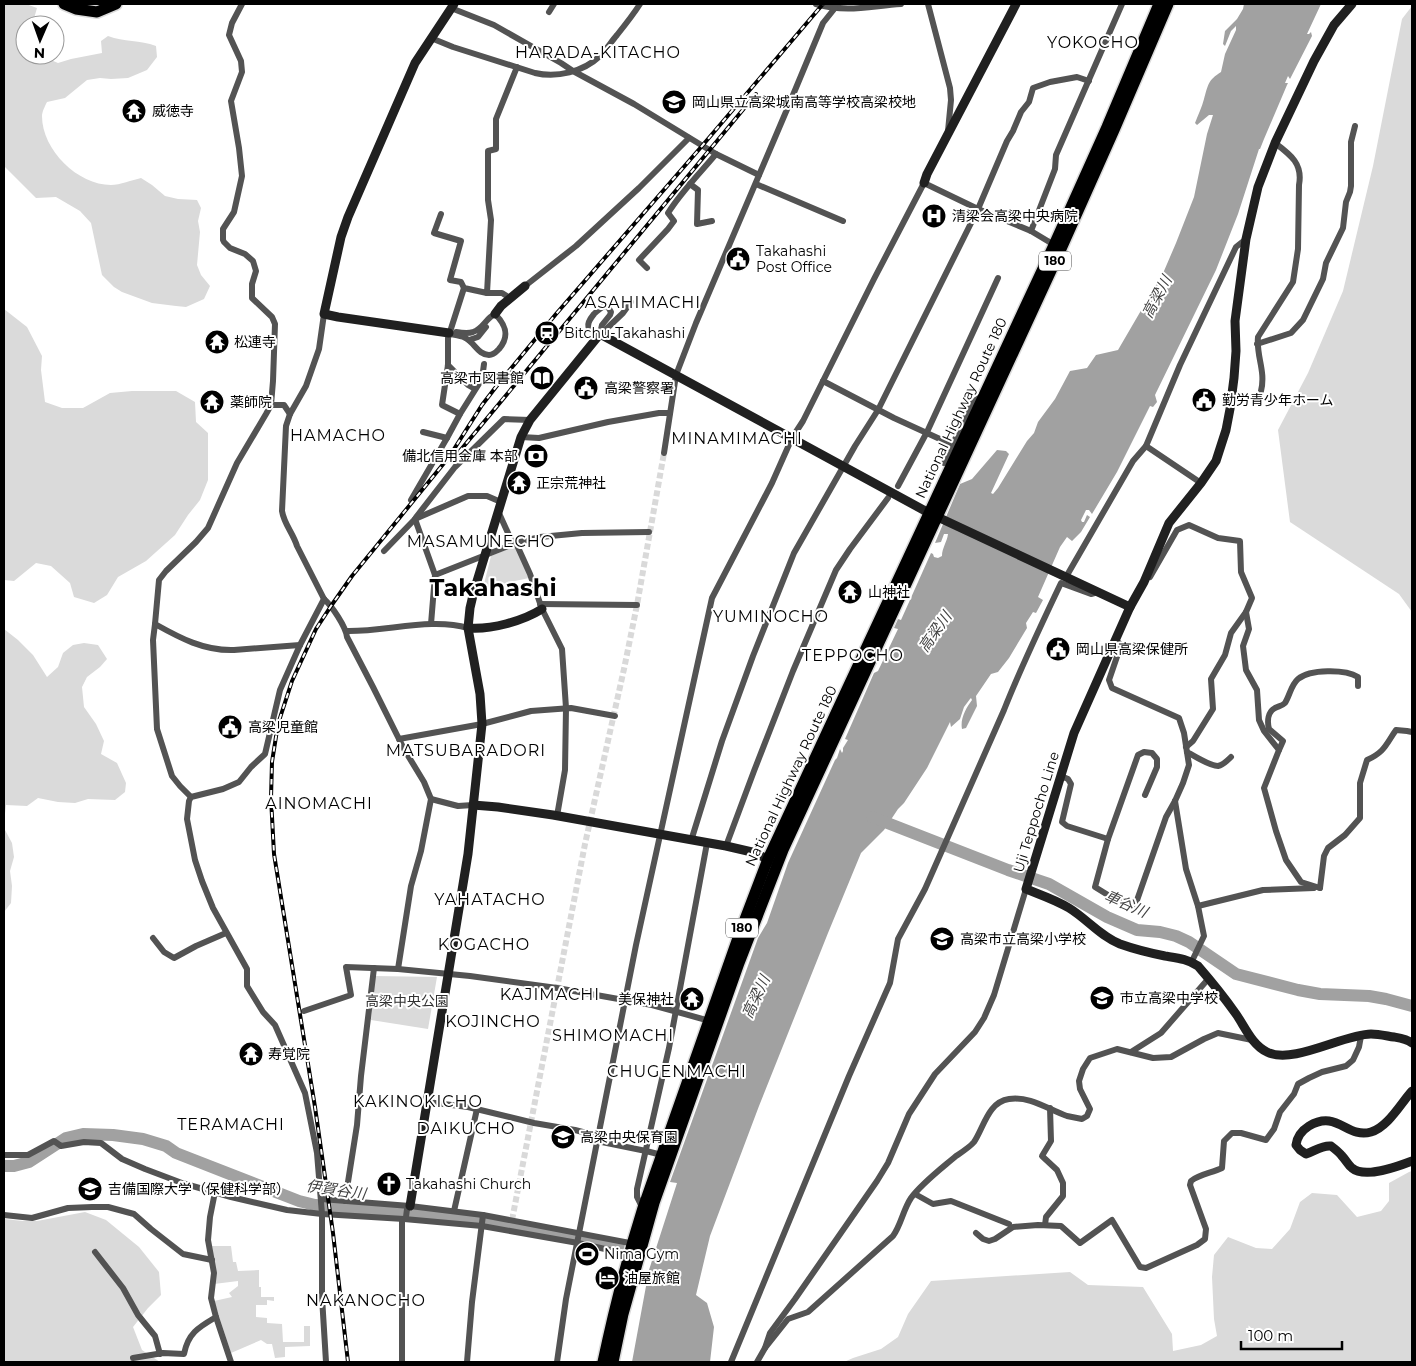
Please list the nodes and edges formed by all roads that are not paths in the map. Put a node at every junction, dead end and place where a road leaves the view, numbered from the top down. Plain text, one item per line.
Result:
1 (64, 4) edge
2 (116, 4) edge
3 (242, 4) edge
4 (554, 4) edge
5 (640, 4) edge
6 (816, 4) edge
7 (902, 4) edge
8 (928, 4) edge
9 (1016, 4) edge
10 (1122, 4) edge
11 (1159, 4) edge
12 (1168, 4) edge
13 (1352, 4) edge
14 (453, 6) edge
15 (834, 8) junction
16 (549, 12) dead end
17 (431, 38) junction
18 (517, 67) junction
19 (574, 71) junction
20 (1089, 81) junction
21 (1355, 126) dead end
22 (948, 137) junction
23 (689, 138) junction
24 (1275, 143) junction
25 (716, 154) junction
26 (759, 175) junction
27 (924, 183) junction
28 (690, 184) junction
29 (756, 184) junction
30 (978, 209) junction
31 (441, 214) dead end
32 (843, 221) dead end
33 (712, 222) dead end
34 (1031, 230) junction
35 (1246, 238) junction
36 (1057, 247) junction
37 (647, 268) dead end
38 (998, 278) dead end
39 (525, 286) joint
40 (464, 288) junction
41 (487, 293) junction
42 (510, 298) junction
43 (631, 302) dead end
44 (324, 314) junction
45 (495, 314) junction
46 (449, 333) junction
47 (600, 334) junction
48 (469, 340) junction
49 (1257, 344) junction
50 (484, 364) dead end
51 (448, 365) junction
52 (676, 375) junction
53 (823, 381) junction
54 (475, 389) junction
55 (1261, 391) dead end
56 (985, 392) junction
57 (270, 405) junction
58 (878, 410) junction
59 (670, 413) junction
60 (290, 414) junction
61 (460, 414) junction
62 (530, 420) junction
63 (423, 432) dead end
64 (927, 432) junction
65 (521, 437) junction
66 (447, 438) junction
67 (792, 438) junction
68 (953, 445) junction
69 (1146, 446) junction
70 (664, 453) tunnel mouth
71 (944, 463) dead end
72 (843, 466) junction
73 (1201, 484) junction
74 (898, 486) dead end
75 (888, 498) dead end
76 (411, 500) dead end
77 (500, 506) junction
78 (937, 517) junction
79 (415, 519) junction
80 (649, 532) dead end
81 (515, 543) junction
82 (384, 551) dead end
83 (484, 556) junction
84 (435, 575) junction
85 (1063, 576) junction
86 (1144, 582) junction
87 (1098, 592) junction
88 (324, 599) junction
89 (637, 605) dead end
90 (541, 606) junction
91 (1130, 607) junction
92 (1246, 612) junction
93 (155, 624) junction
94 (431, 624) junction
95 (468, 628) junction
96 (346, 631) junction
97 (1116, 640) junction
98 (300, 645) junction
99 (1358, 686) dead end
100 (566, 708) junction
101 (615, 716) dead end
102 (482, 724) junction
103 (1412, 732) edge
104 (399, 739) junction
105 (1187, 749) junction
106 (1279, 750) junction
107 (1232, 757) dead end
108 (1061, 776) junction
109 (1145, 795) dead end
110 (192, 797) junction
111 (431, 799) junction
112 (1175, 801) junction
113 (473, 805) junction
114 (557, 816) junction
115 (660, 835) junction
116 (1108, 839) junction
117 (691, 841) junction
118 (706, 843) junction
119 (726, 846) junction
120 (773, 861) junction
121 (1027, 886) junction
122 (1320, 888) junction
123 (1198, 906) junction
124 (226, 933) junction
125 (153, 938) dead end
126 (1193, 959) junction
127 (374, 968) junction
128 (398, 969) junction
129 (449, 974) junction
130 (1209, 978) junction
131 (625, 1000) junction
132 (304, 1011) dead end
133 (677, 1011) junction
134 (714, 1022) junction
135 (1361, 1036) junction
136 (1252, 1040) junction
137 (1412, 1042) edge
138 (1131, 1052) junction
139 (1412, 1090) edge
140 (427, 1102) junction
141 (1050, 1108) junction
142 (477, 1109) junction
143 (598, 1139) junction
144 (646, 1151) junction
145 (4, 1155) edge
146 (662, 1156) junction
147 (1412, 1161) edge
148 (215, 1192) junction
149 (915, 1194) junction
150 (321, 1200) junction
151 (344, 1200) junction
152 (408, 1208) junction
153 (642, 1208) junction
154 (454, 1211) junction
155 (322, 1214) junction
156 (4, 1215) edge
157 (405, 1218) junction
158 (483, 1220) junction
159 (1009, 1224) dead end
160 (1045, 1225) junction
161 (536, 1230) junction
162 (976, 1233) dead end
163 (579, 1234) junction
164 (578, 1242) junction
165 (635, 1250) junction
166 (95, 1252) dead end
167 (212, 1260) junction
168 (216, 1317) junction
169 (765, 1348) junction
170 (160, 1354) junction
171 (184, 1354) junction
172 (133, 1358) dead end
173 (186, 1362) edge
174 (231, 1362) edge
175 (326, 1362) edge
176 (402, 1362) edge
177 (467, 1362) edge
178 (557, 1362) edge
179 (603, 1362) edge
180 (613, 1362) edge
181 (730, 1362) edge
182 (757, 1362) edge

1 - 2 highway
3 - 57 street
4 - 16 street
5 - 19 street
6 - 15 street
7 - 15 street
8 - 22 street
9 - 22 street
10 - 20 street
11 - 36 highway, National Highway Route 180 / 180
12 - 36 highway, National Highway Route 180 / 180
13 - 24 street, Uji Teppocho Line
14 - 17 street
14 - 19 street
15 - 26 street
17 - 18 street
17 - 44 street
18 - 19 street
18 - 41 street
19 - 23 street
20 - 30 street
20 - 34 street
21 - 49 street
22 - 27 street
23 - 25 street
23 - 39 street
24 - 35 street, Uji Teppocho Line
24 - 49 street
25 - 26 street
25 - 28 street
26 - 29 street
27 - 30 street
27 - 53 street
28 - 33 street
28 - 37 street
29 - 32 street
29 - 52 street
30 - 34 street
30 - 58 street
31 - 40 street
34 - 36 street
35 - 69 street
35 - 73 street, Uji Teppocho Line
36 - 56 highway, National Highway Route 180 / 180
36 - 78 highway, National Highway Route 180 / 180
38 - 64 street
39 - 42 street
40 - 41 street
40 - 46 street
41 - 42 street
42 - 45 street
43 - 47 street
44 - 46 street
44 - 60 street
45 - 46 street
45 - 48 street
45 - 48 street
46 - 48 street
46 - 51 street
47 - 52 street
47 - 62 street
49 - 55 street
50 - 54 street
51 - 54 street
51 - 61 street
52 - 59 street
52 - 67 street
53 - 58 street
53 - 67 street
54 - 61 street
56 - 68 street
56 - 78 highway, National Highway Route 180 / 180
57 - 60 street
57 - 93 street
58 - 64 street
58 - 72 street
59 - 65 street
59 - 70 street
60 - 88 street
61 - 66 street
62 - 65 street
62 - 79 street
63 - 66 street
64 - 68 street
64 - 74 street
65 - 77 street
66 - 76 street
67 - 72 street
67 - 115 street
68 - 71 street
69 - 73 street
69 - 85 street
72 - 78 street
72 - 117 street
73 - 86 street, Uji Teppocho Line
75 - 119 street
77 - 79 street
77 - 81 street
77 - 83 street
78 - 85 street
78 - 120 highway, National Highway Route 180 / 180
79 - 82 street
79 - 84 street
80 - 81 street
81 - 83 street
81 - 90 street
83 - 84 street
83 - 95 street
84 - 94 street
85 - 87 street
86 - 91 street, Uji Teppocho Line
86 - 92 street
87 - 91 street
87 - 181 street
88 - 96 street
88 - 98 street
89 - 90 street
90 - 95 street
90 - 100 street
91 - 97 street, Uji Teppocho Line
92 - 105 street
92 - 106 street
93 - 98 street
93 - 110 street
94 - 95 street
94 - 96 street
95 - 102 street
96 - 104 street
97 - 105 street
97 - 108 street, Uji Teppocho Line
98 - 110 street
99 - 106 street
100 - 101 street
100 - 102 street
100 - 114 street
102 - 104 street
102 - 113 street
103 - 122 street
104 - 111 street
105 - 107 street
105 - 112 street
106 - 122 street
108 - 116 street
108 - 121 street, Uji Teppocho Line
109 - 116 street
110 - 124 street
111 - 113 street
111 - 128 street
112 - 116 street
112 - 123 street
113 - 114 street
113 - 129 street
114 - 115 street
115 - 117 street
115 - 131 street
117 - 118 street
118 - 119 street
118 - 133 street
119 - 120 street
120 - 134 highway, National Highway Route 180 / 180
121 - 126 street, Uji Teppocho Line
121 - 169 street
122 - 123 street
123 - 126 street
124 - 125 street
124 - 150 street
126 - 130 street
127 - 128 street
127 - 132 street
127 - 151 street
128 - 129 street
129 - 131 street
129 - 140 street
130 - 136 street
130 - 138 street
131 - 133 street
131 - 143 street
133 - 134 street
133 - 144 street
134 - 146 highway, National Highway Route 180 / 180
134 - 165 highway, National Highway Route 180 / 180
135 - 136 street
135 - 137 street
135 - 160 street
136 - 138 street
138 - 141 street
139 - 147 street
140 - 142 street
140 - 152 street
141 - 149 street
141 - 160 street
142 - 143 street
142 - 154 street
143 - 144 street
143 - 163 street
144 - 146 street
144 - 153 street
145 - 148 street
146 - 153 highway, National Highway Route 180 / 180
148 - 155 street
148 - 167 street
149 - 159 street
149 - 169 street
150 - 151 street
150 - 155 street
151 - 152 street
152 - 154 street
152 - 157 street
153 - 165 highway, National Highway Route 180 / 180
154 - 158 street
155 - 157 street
155 - 175 street
156 - 167 street
157 - 158 street
157 - 176 street
158 - 161 street
158 - 161 street
158 - 177 street
160 - 162 street
161 - 163 street
161 - 164 street
163 - 164 street
163 - 165 street
164 - 165 street
164 - 178 street
165 - 179 highway, National Highway Route 180 / 180
165 - 180 highway, National Highway Route 180 / 180
166 - 170 street
167 - 168 street
168 - 171 street
168 - 174 street
169 - 182 street
170 - 171 street
170 - 172 street
171 - 173 street

